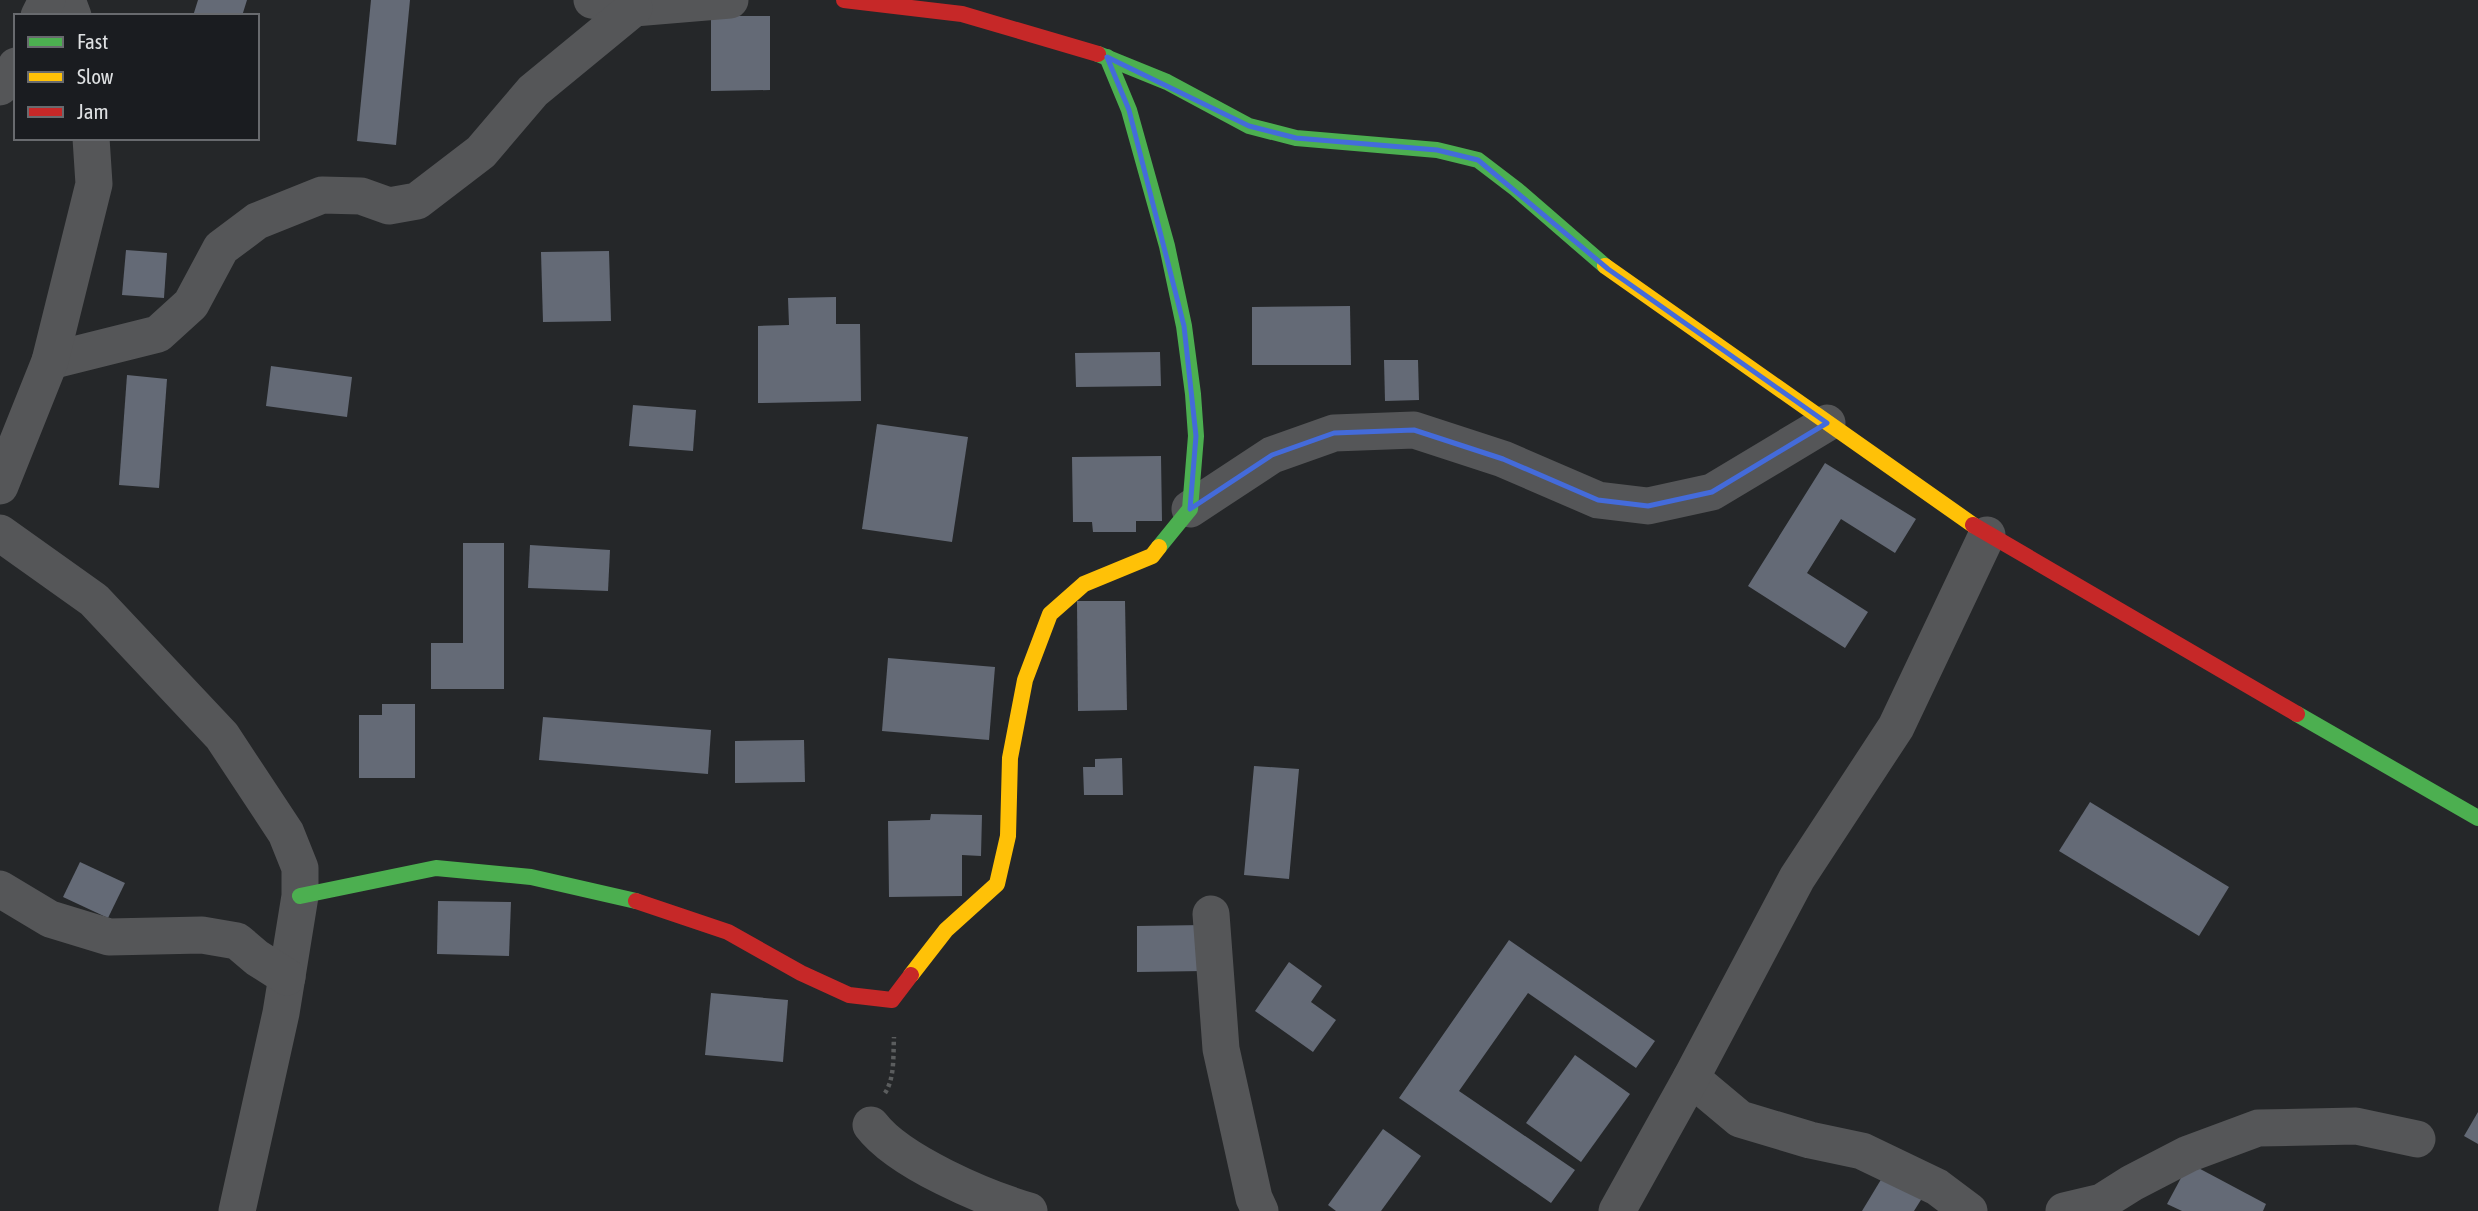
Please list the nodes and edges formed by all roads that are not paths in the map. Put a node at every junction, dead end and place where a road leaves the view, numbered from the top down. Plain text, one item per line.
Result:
1 (592, 0) edge
2 (730, 0) edge
3 (844, 0) edge
4 (961, 7) edge
5 (634, 8) junction
6 (1107, 57) junction
7 (14, 70) edge
8 (0, 87) edge
9 (91, 140) edge
10 (50, 361) junction
11 (1827, 423) junction
12 (0, 486) edge
13 (1190, 509) junction
14 (0, 534) edge
15 (1987, 535) junction
16 (2478, 818) edge
17 (0, 888) edge
18 (300, 895) junction
19 (1210, 915) dead end
20 (287, 977) junction
21 (1691, 1078) junction
22 (871, 1125) road end
23 (2417, 1139) dead end
24 (236, 1211) edge
25 (1029, 1211) edge
26 (1260, 1211) edge
27 (1617, 1211) edge
28 (1969, 1211) edge
29 (2064, 1211) edge

1 - 5 street
2 - 5 street
3 - 4 street
4 - 6 street
5 - 10 street
6 - 11 street
6 - 13 street
7 - 8 street
9 - 10 street
10 - 12 street
11 - 13 street
11 - 15 street
13 - 18 street
14 - 18 street
15 - 16 street
15 - 21 street
17 - 20 street
18 - 20 street
19 - 26 street
20 - 24 street
21 - 27 street
21 - 28 street
22 - 25 street
23 - 29 street

